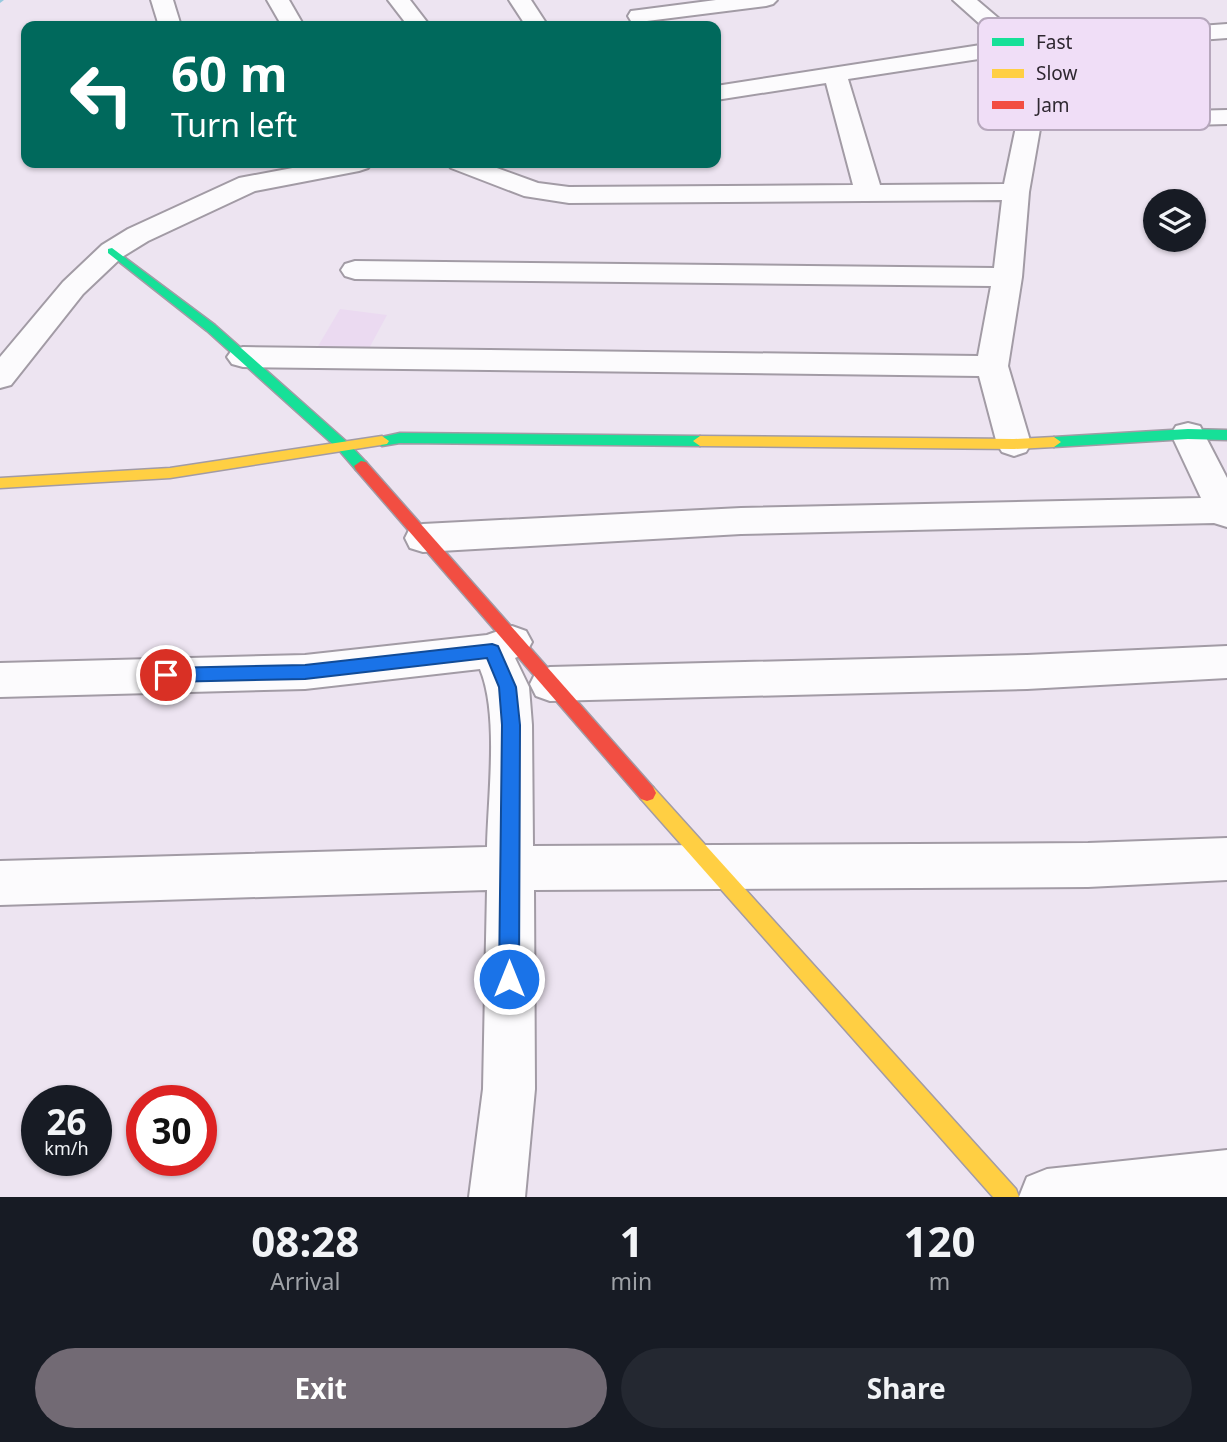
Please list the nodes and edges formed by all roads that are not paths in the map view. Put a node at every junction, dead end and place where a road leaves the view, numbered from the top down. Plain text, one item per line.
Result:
1 (162, 0) edge
2 (278, 0) edge
3 (400, 0) edge
4 (520, 0) edge
5 (766, 0) edge
6 (964, 0) edge
7 (637, 14) edge
8 (985, 18) edge
9 (168, 21) edge
10 (290, 21) edge
11 (415, 21) edge
12 (534, 21) edge
13 (978, 53) edge
14 (835, 74) junction
15 (721, 92) edge
16 (1028, 130) edge
17 (305, 168) edge
18 (474, 168) edge
19 (240, 174) edge
20 (1016, 192) junction
21 (869, 194) junction
22 (112, 251) junction
23 (355, 270) dead end
24 (1007, 277) junction
25 (243, 357) junction
26 (992, 366) junction
27 (0, 378) edge
28 (1188, 434) junction
29 (1227, 435) edge
30 (1014, 444) junction
31 (342, 445) junction
32 (0, 483) edge
33 (1226, 512) edge
34 (423, 538) junction
35 (502, 646) junction
36 (1227, 662) edge
37 (0, 680) edge
38 (550, 684) junction
39 (1227, 859) edge
40 (711, 866) junction
41 (509, 868) junction
42 (0, 883) edge
43 (1227, 1178) edge
44 (497, 1197) edge
45 (1008, 1197) edge
46 (1047, 1197) edge

1 - 9 street
2 - 10 street
3 - 11 street
4 - 12 street
5 - 7 street
6 - 8 street
13 - 14 street
14 - 15 street
14 - 21 street
16 - 20 street
17 - 19 street
18 - 21 street
19 - 22 street
20 - 21 street
20 - 24 street
22 - 25 street
22 - 27 street
23 - 24 street
24 - 26 street
25 - 26 street
25 - 31 street
26 - 30 street
28 - 29 street
28 - 30 street
28 - 33 street
30 - 31 street
31 - 32 street
31 - 34 street
33 - 34 street
34 - 35 street
35 - 37 street
35 - 38 street
35 - 41 street
36 - 38 street
38 - 40 street
39 - 40 street
40 - 41 street
40 - 45 street
41 - 42 street
41 - 44 street
43 - 46 street

